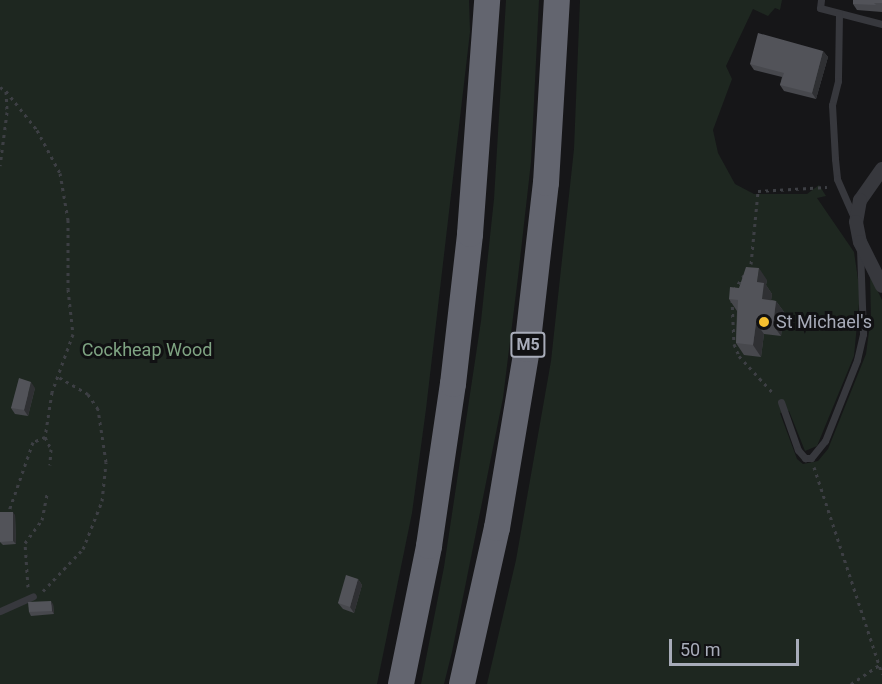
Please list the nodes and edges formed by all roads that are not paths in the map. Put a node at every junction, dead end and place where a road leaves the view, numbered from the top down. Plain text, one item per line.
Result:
1 (486, 0) edge
2 (557, 0) edge
3 (821, 0) edge
4 (839, 14) junction
5 (882, 24) edge
6 (882, 169) edge
7 (856, 222) junction
8 (860, 242) junction
9 (882, 286) edge
10 (781, 402) road end
11 (33, 596) road end
12 (0, 611) edge
13 (401, 684) edge
14 (462, 684) edge

1 - 13 highway
2 - 14 highway, M5
3 - 4 lane
4 - 5 lane
4 - 7 lane
6 - 7 street
7 - 8 street
8 - 9 street
8 - 10 lane
11 - 12 lane

